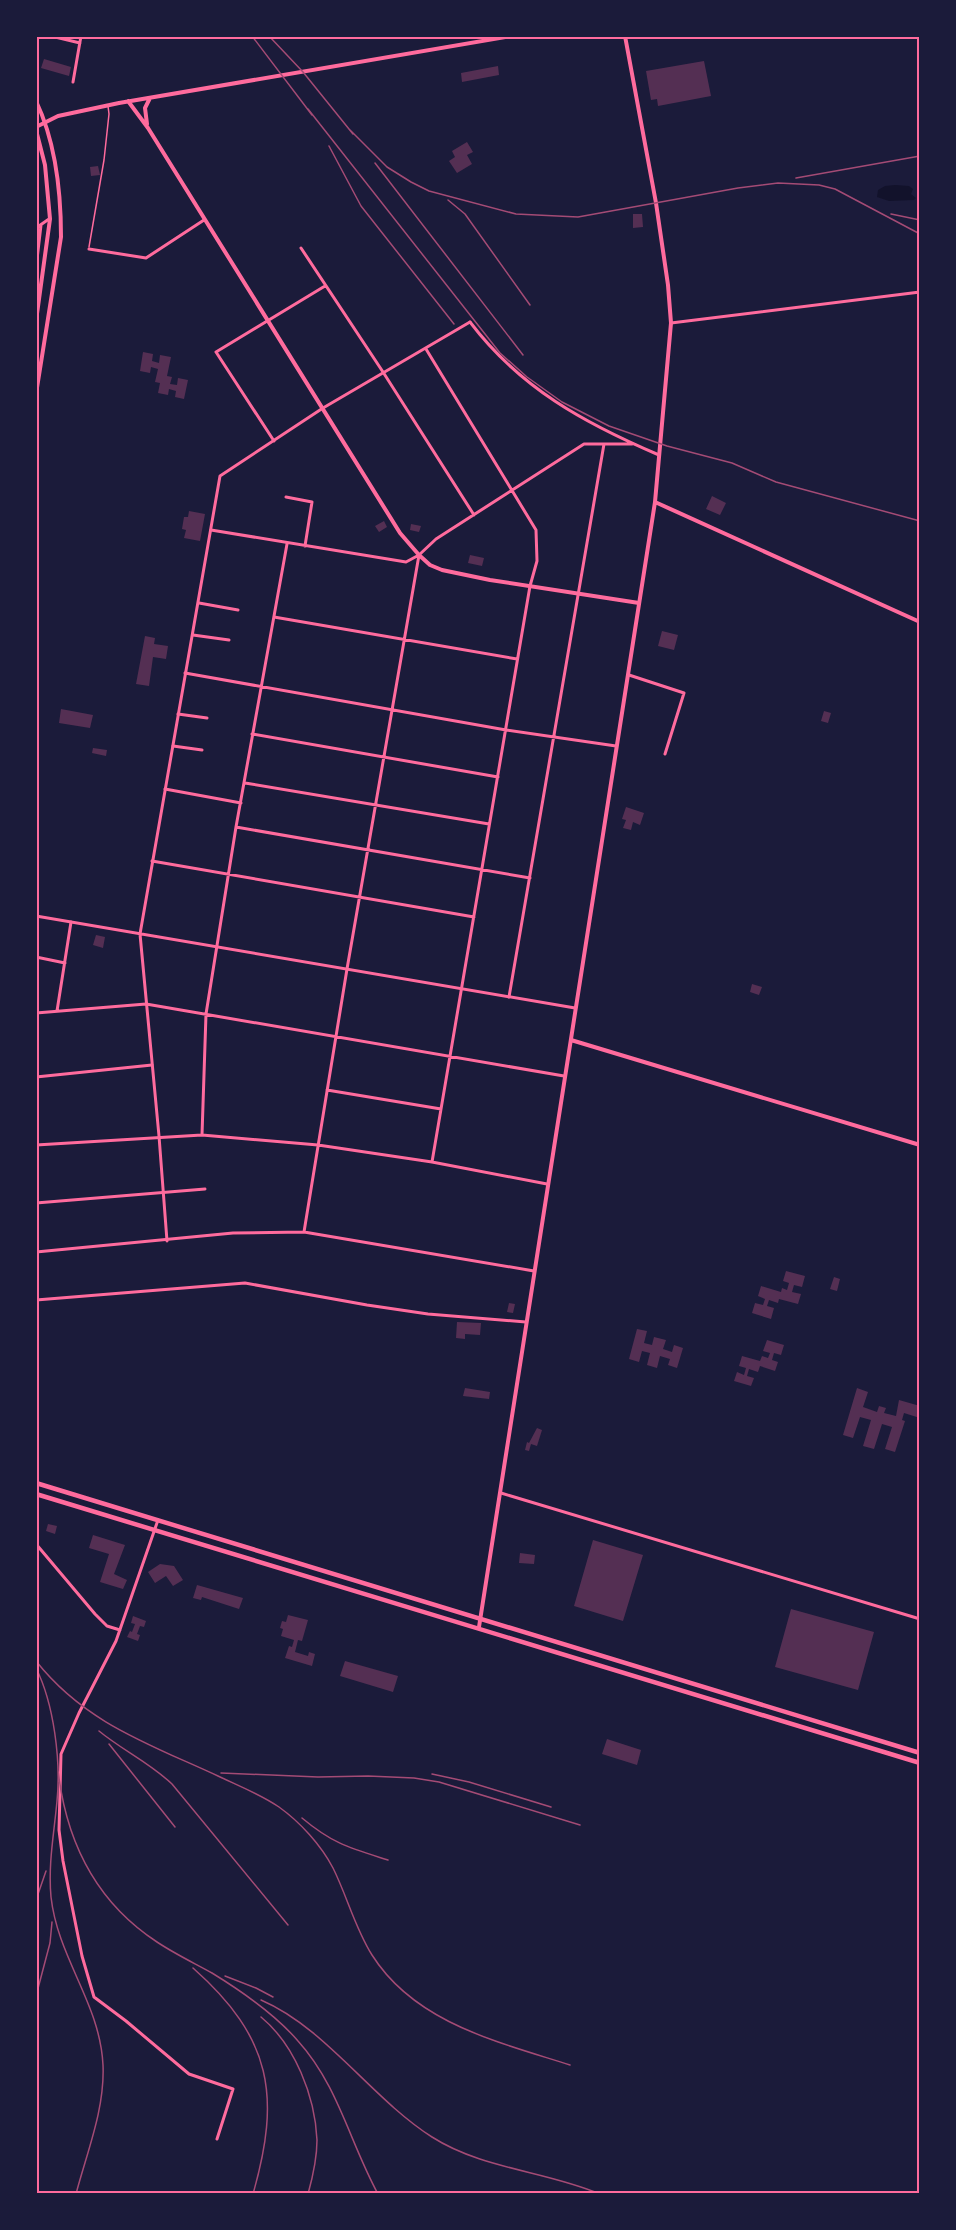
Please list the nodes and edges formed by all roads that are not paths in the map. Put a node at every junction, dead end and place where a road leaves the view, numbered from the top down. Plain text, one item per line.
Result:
1 (51, 36) edge
2 (81, 36) edge
3 (512, 36) edge
4 (625, 36) edge
5 (80, 43) junction
6 (73, 82) dead end
7 (150, 98) junction
8 (36, 101) edge
9 (128, 101) junction
10 (107, 105) junction
11 (46, 122) junction
12 (36, 128) edge
13 (148, 128) junction
14 (50, 219) junction
15 (204, 220) junction
16 (41, 225) junction
17 (36, 228) edge
18 (301, 248) dead end
19 (88, 249) joint
20 (36, 268) edge
21 (326, 286) junction
22 (920, 292) edge
23 (36, 321) edge
24 (267, 321) junction
25 (671, 323) junction
26 (426, 349) junction
27 (383, 372) junction
28 (36, 394) edge
29 (323, 408) junction
30 (274, 441) junction
31 (604, 444) junction
32 (632, 444) junction
33 (658, 455) junction
34 (513, 491) junction
35 (286, 497) dead end
36 (655, 502) junction
37 (474, 515) junction
38 (211, 530) junction
39 (287, 544) junction
40 (305, 546) junction
41 (418, 555) junction
42 (530, 586) junction
43 (578, 594) junction
44 (199, 603) junction
45 (639, 603) junction
46 (238, 610) dead end
47 (274, 617) junction
48 (920, 622) edge
49 (193, 635) junction
50 (403, 639) junction
51 (229, 640) dead end
52 (518, 659) junction
53 (186, 673) junction
54 (628, 675) junction
55 (261, 687) junction
56 (393, 709) junction
57 (178, 714) junction
58 (207, 718) dead end
59 (506, 729) junction
60 (252, 734) junction
61 (553, 737) junction
62 (173, 746) junction
63 (618, 746) junction
64 (202, 750) dead end
65 (665, 754) dead end
66 (384, 756) junction
67 (498, 777) junction
68 (244, 783) junction
69 (165, 789) junction
70 (241, 803) junction
71 (376, 805) junction
72 (489, 824) junction
73 (236, 827) junction
74 (368, 850) junction
75 (152, 861) junction
76 (482, 871) junction
77 (229, 874) junction
78 (530, 878) junction
79 (360, 897) junction
80 (36, 916) edge
81 (474, 917) junction
82 (71, 922) junction
83 (141, 934) junction
84 (216, 947) junction
85 (36, 957) edge
86 (65, 963) junction
87 (347, 969) junction
88 (461, 988) junction
89 (509, 997) junction
90 (147, 1004) junction
91 (577, 1008) junction
92 (57, 1011) junction
93 (36, 1013) edge
94 (206, 1014) junction
95 (338, 1036) junction
96 (571, 1040) junction
97 (449, 1055) junction
98 (152, 1065) junction
99 (564, 1076) junction
100 (36, 1077) edge
101 (327, 1090) junction
102 (441, 1109) junction
103 (202, 1135) junction
104 (159, 1136) junction
105 (36, 1145) edge
106 (318, 1145) junction
107 (920, 1145) edge
108 (432, 1162) junction
109 (547, 1184) junction
110 (205, 1189) dead end
111 (163, 1192) junction
112 (36, 1203) edge
113 (304, 1232) junction
114 (166, 1241) junction
115 (36, 1252) edge
116 (534, 1271) junction
117 (36, 1300) edge
118 (526, 1322) junction
119 (36, 1483) edge
120 (501, 1492) junction
121 (36, 1494) edge
122 (158, 1520) junction
123 (154, 1529) junction
124 (36, 1544) edge
125 (481, 1618) junction
126 (920, 1619) edge
127 (479, 1627) junction
128 (120, 1630) junction
129 (695, 1684) junction
130 (693, 1694) junction
131 (920, 1753) edge
132 (920, 1763) edge
133 (217, 2139) dead end

1 - 5 street
2 - 5 street
3 - 7 main road
4 - 25 main road
5 - 6 street
7 - 9 main road
7 - 13 main road
8 - 11 main road
9 - 10 main road
9 - 13 main road
10 - 11 main road
10 - 19 lane
11 - 12 main road
11 - 28 main road
12 - 14 main road
13 - 15 main road
14 - 16 street
14 - 23 main road
15 - 19 street
15 - 24 main road
16 - 17 street
16 - 20 street
18 - 21 street
21 - 24 street
21 - 27 street
22 - 25 street
24 - 29 main road
24 - 30 street
25 - 33 main road
26 - 27 street
26 - 32 street
26 - 34 street
27 - 29 street
27 - 37 street
29 - 30 street
29 - 41 main road
30 - 38 street
31 - 32 street
31 - 34 street
31 - 43 street
32 - 33 street
33 - 36 main road
34 - 37 street
34 - 42 street
35 - 40 street
36 - 45 main road
36 - 48 main road
37 - 41 street
38 - 39 street
38 - 44 street
39 - 40 street
39 - 47 street
40 - 41 street
41 - 42 main road
41 - 50 street
42 - 43 main road
42 - 52 street
43 - 45 main road
43 - 61 street
44 - 46 street
44 - 49 street
45 - 54 main road
47 - 50 street
47 - 55 street
49 - 51 street
49 - 53 street
50 - 52 street
50 - 56 street
52 - 59 street
53 - 55 street
53 - 57 street
54 - 63 main road
54 - 65 street
55 - 56 street
55 - 60 street
56 - 59 street
56 - 66 street
57 - 58 street
57 - 62 street
59 - 61 street
59 - 67 street
60 - 66 street
60 - 68 street
61 - 63 street
61 - 78 street
62 - 64 street
62 - 69 street
63 - 91 main road
66 - 67 street
66 - 71 street
67 - 72 street
68 - 70 street
68 - 71 street
69 - 70 street
69 - 75 street
70 - 73 street
71 - 72 street
71 - 74 street
72 - 76 street
73 - 74 street
73 - 77 street
74 - 76 street
74 - 79 street
75 - 77 street
75 - 83 street
76 - 78 street
76 - 81 street
77 - 79 street
77 - 84 street
78 - 89 street
79 - 81 street
79 - 87 street
80 - 82 street
81 - 88 street
82 - 83 street
82 - 86 street
83 - 84 street
83 - 90 street
84 - 87 street
84 - 94 street
85 - 86 street
86 - 92 street
87 - 88 street
87 - 95 street
88 - 89 street
88 - 97 street
89 - 91 street
90 - 92 street
90 - 94 street
90 - 98 street
91 - 96 main road
92 - 93 street
94 - 95 street
94 - 103 street
95 - 97 street
95 - 101 street
96 - 99 main road
96 - 107 main road
97 - 99 street
97 - 102 street
98 - 100 street
98 - 104 street
99 - 109 main road
101 - 102 street
101 - 106 street
102 - 108 street
103 - 104 street
103 - 106 street
104 - 105 street
104 - 111 street
106 - 108 street
106 - 113 street
108 - 109 street
109 - 116 main road
110 - 111 street
111 - 112 street
111 - 114 street
113 - 114 street
113 - 116 street
114 - 115 street
116 - 118 main road
117 - 118 street
118 - 120 main road
119 - 122 main road
120 - 125 main road
120 - 126 street
121 - 123 main road
122 - 123 street
122 - 125 main road
123 - 127 main road
123 - 128 street
124 - 128 street
125 - 127 main road
125 - 129 main road
127 - 130 main road
128 - 133 street
129 - 130 main road
129 - 131 main road
130 - 132 main road

